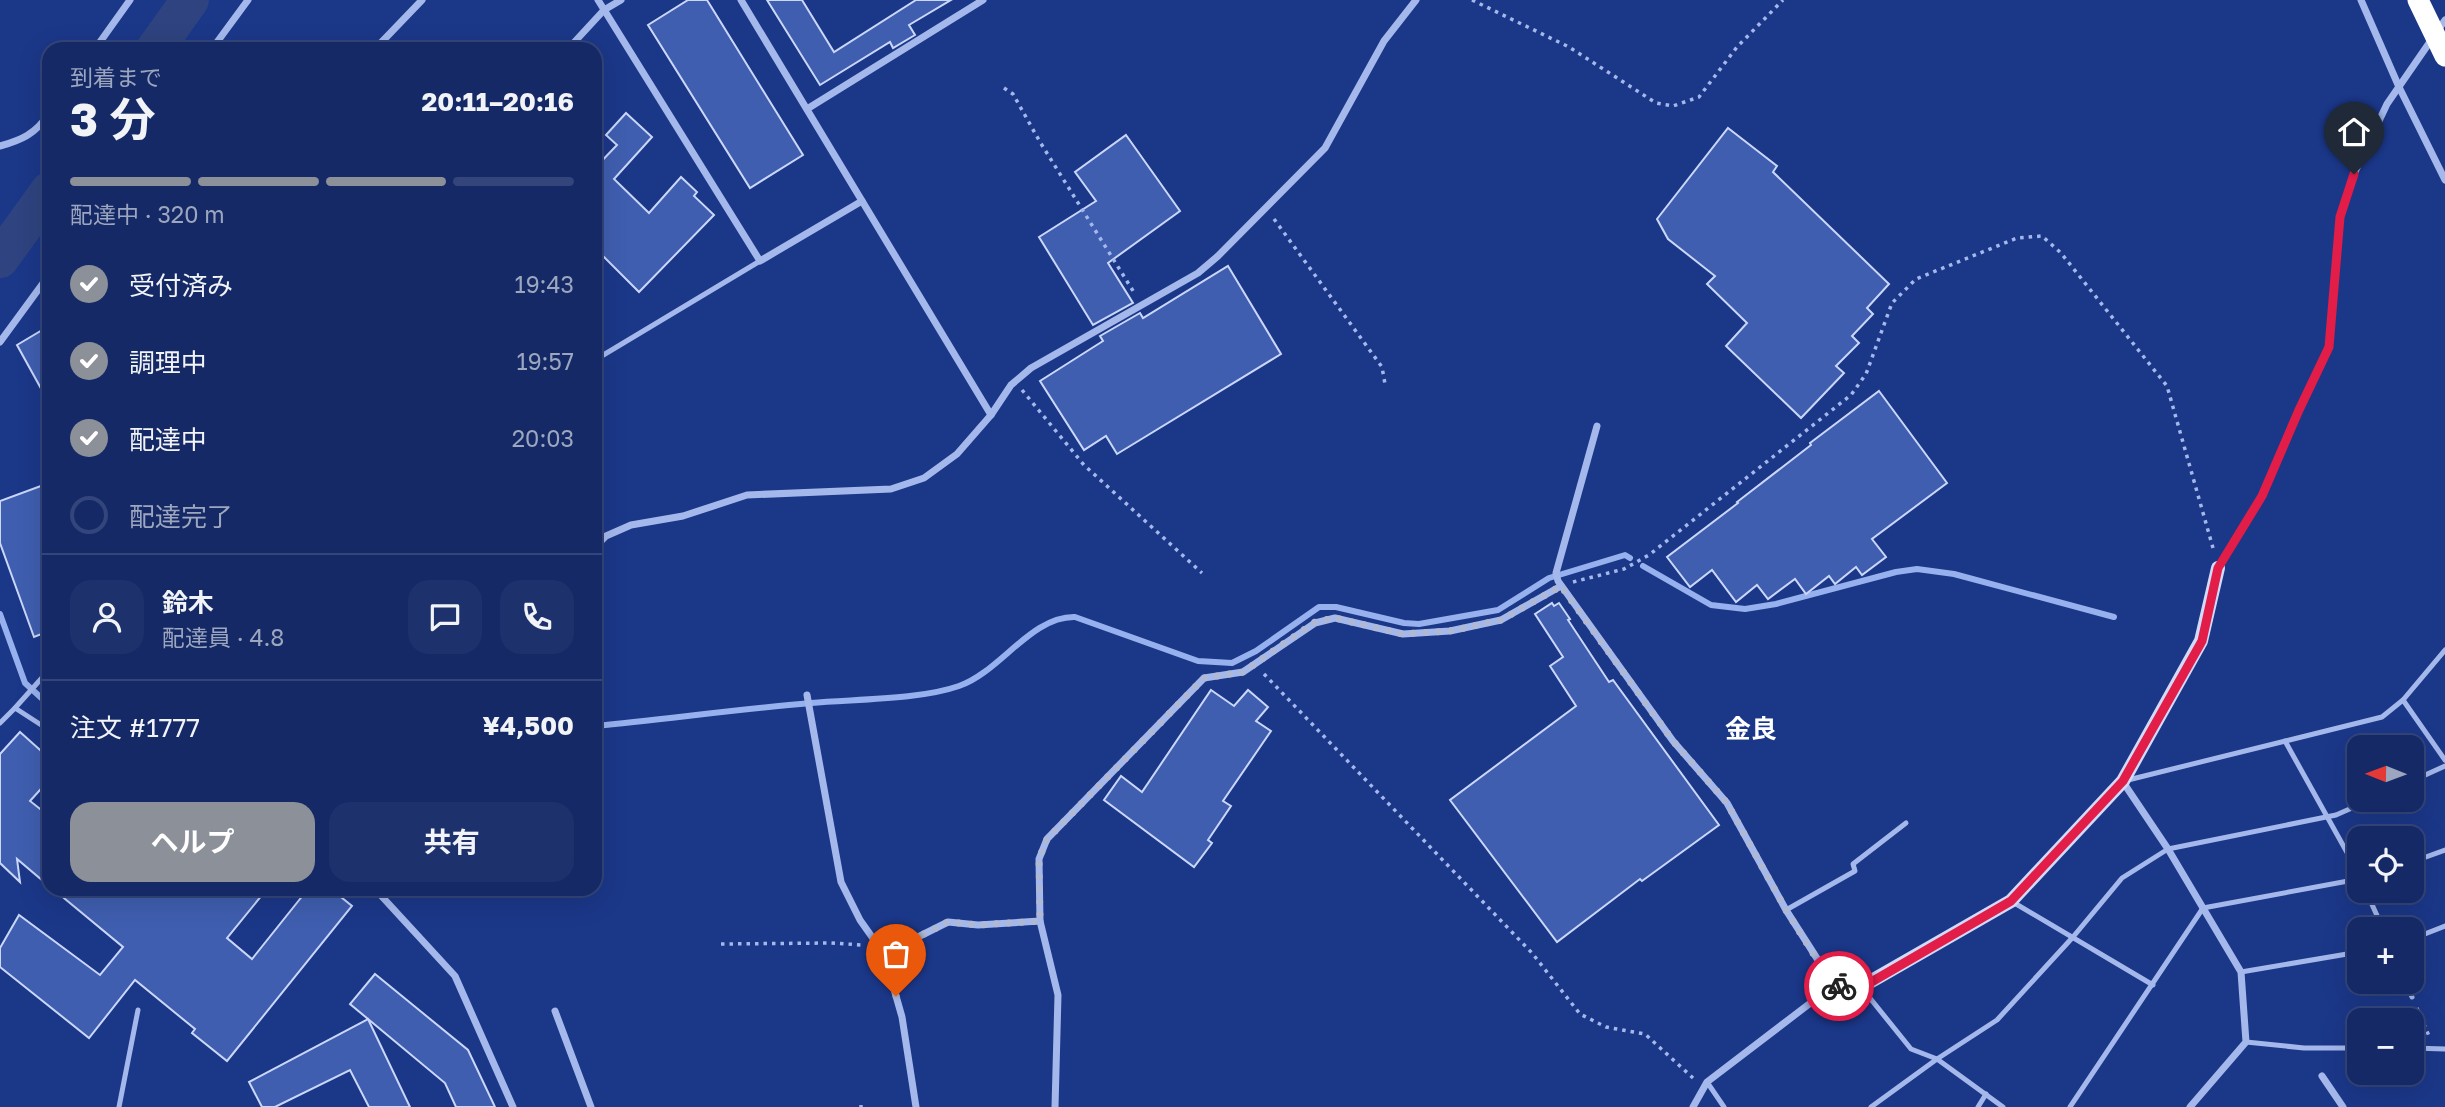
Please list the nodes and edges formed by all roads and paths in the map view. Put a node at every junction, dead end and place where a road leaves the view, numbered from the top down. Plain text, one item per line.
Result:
1 (130, 0) edge
2 (248, 0) edge
3 (422, 0) edge
4 (598, 0) edge
5 (621, 0) edge
6 (741, 0) edge
7 (983, 0) edge
8 (1416, 0) edge
9 (1472, 0) edge
10 (1783, 0) edge
11 (2361, 0) edge
12 (2418, 0) edge
13 (604, 10) junction
14 (2445, 20) edge
15 (100, 42) edge
16 (217, 42) edge
17 (382, 42) edge
18 (574, 42) edge
19 (2445, 56) edge
20 (2399, 87) junction
21 (1004, 88) dead end
22 (807, 109) junction
23 (42, 124) edge
24 (0, 146) edge
25 (2445, 180) edge
26 (862, 201) junction
27 (1266, 207) junction
28 (760, 261) junction
29 (42, 285) edge
30 (1142, 305) junction
31 (0, 342) edge
32 (602, 356) edge
33 (1015, 382) junction
34 (1385, 384) dead end
35 (991, 415) junction
36 (1597, 426) dead end
37 (602, 540) edge
38 (2218, 568) junction
39 (1202, 573) dead end
40 (1559, 580) junction
41 (2445, 650) edge
42 (1255, 665) junction
43 (42, 676) edge
44 (807, 695) dead end
45 (2403, 700) junction
46 (15, 708) junction
47 (0, 723) edge
48 (42, 725) edge
49 (2284, 741) junction
50 (2445, 760) edge
51 (2445, 766) edge
52 (2424, 776) edge
53 (2123, 781) junction
54 (2347, 809) edge
55 (2326, 817) junction
56 (1906, 823) dead end
57 (2168, 849) junction
58 (2445, 850) edge
59 (2347, 855) edge
60 (2424, 858) edge
61 (2347, 879) edge
62 (381, 896) edge
63 (2011, 901) junction
64 (2203, 908) junction
65 (1786, 910) junction
66 (1040, 921) junction
67 (2445, 926) edge
68 (2424, 934) edge
69 (2073, 937) junction
70 (721, 944) dead end
71 (879, 946) junction
72 (884, 954) junction
73 (2347, 954) edge
74 (2241, 971) junction
75 (1833, 985) junction
76 (2153, 985) junction
77 (1861, 988) junction
78 (2411, 994) edge
79 (2412, 997) joint
80 (138, 1010) dead end
81 (555, 1011) dead end
82 (2246, 1042) junction
83 (2347, 1048) edge
84 (2424, 1048) edge
85 (2435, 1048) junction
86 (2445, 1049) edge
87 (1937, 1059) junction
88 (2322, 1076) dead end
89 (1705, 1085) junction
90 (1986, 1094) junction
91 (119, 1107) edge
92 (513, 1107) edge
93 (591, 1107) edge
94 (916, 1107) edge
95 (1055, 1107) edge
96 (1693, 1107) edge
97 (1724, 1107) edge
98 (1871, 1107) edge
99 (1978, 1107) edge
100 (2003, 1107) edge
101 (2070, 1107) edge
102 (2190, 1107) edge
103 (2343, 1107) edge

1 - 15 street
2 - 16 street
3 - 17 street
4 - 13 street
5 - 13 street
6 - 22 street
7 - 22 street
8 - 27 street
9 - 10 path
11 - 20 street
12 - 19 highway, bridge
13 - 18 street
13 - 28 street
14 - 20 street
20 - 25 street
20 - 38 street
21 - 30 path
22 - 26 street
23 - 24 street
26 - 28 street
26 - 35 street
27 - 30 street
27 - 34 path
28 - 32 lane
29 - 31 street
30 - 33 street
33 - 35 street
33 - 39 path
35 - 37 street
36 - 40 street
38 - 40 path
38 - 53 street
40 - 42 street
40 - 65 street
41 - 45 lane
42 - 66 street
42 - 89 path
43 - 46 lane
44 - 71 street
45 - 49 lane
45 - 50 lane
46 - 47 lane
46 - 48 lane
49 - 53 lane
49 - 55 lane
51 - 52 lane
53 - 57 street
53 - 63 street
54 - 55 lane
55 - 57 lane
55 - 59 lane
56 - 65 lane
57 - 64 street
57 - 69 lane
58 - 60 lane
61 - 64 lane
62 - 92 street
63 - 69 lane
63 - 77 street
64 - 74 street
64 - 76 lane
65 - 75 street
66 - 72 street
66 - 95 street
67 - 68 lane
69 - 76 lane
69 - 87 lane
70 - 71 path
71 - 72 street
72 - 94 street
73 - 74 lane
74 - 82 street
75 - 77 street
75 - 89 street
76 - 101 lane
77 - 87 lane
78 - 79 lane
79 - 85 path
80 - 91 lane
81 - 93 street
82 - 83 lane
82 - 102 street
84 - 85 lane
85 - 86 lane
87 - 90 lane
87 - 98 lane
88 - 103 street
89 - 96 street
89 - 97 lane
90 - 99 lane
90 - 100 lane

